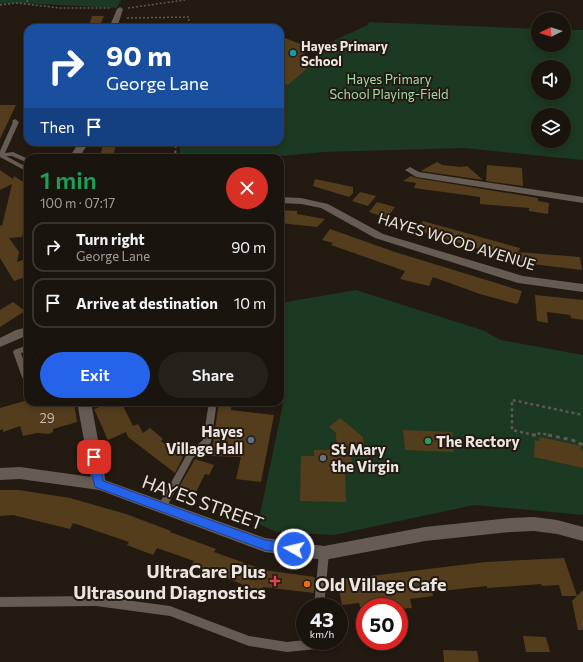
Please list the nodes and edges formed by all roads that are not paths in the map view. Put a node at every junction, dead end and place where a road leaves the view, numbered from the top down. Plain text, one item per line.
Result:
1 (120, 9) road end
2 (115, 24) edge
3 (15, 120) dead end
4 (0, 155) edge
5 (24, 159) edge
6 (24, 168) edge
7 (410, 170) dead end
8 (284, 200) edge
9 (583, 200) edge
10 (583, 288) edge
11 (24, 332) edge
12 (0, 343) edge
13 (24, 349) edge
14 (24, 371) edge
15 (85, 406) edge
16 (212, 408) dead end
17 (0, 474) edge
18 (98, 484) junction
19 (162, 507) junction
20 (583, 534) edge
21 (324, 553) junction
22 (321, 598) edge
23 (0, 602) edge
24 (296, 646) edge

1 - 2 street
3 - 4 lane
4 - 5 lane
4 - 6 lane
7 - 9 street
8 - 10 street, HAYES WOOD AVENUE
11 - 12 street
13 - 14 lane
15 - 18 street
16 - 19 lane
17 - 18 street, HAYES STREET
18 - 19 street, HAYES STREET
19 - 21 street, HAYES STREET
20 - 21 street, HAYES STREET
21 - 22 lane
23 - 24 lane

